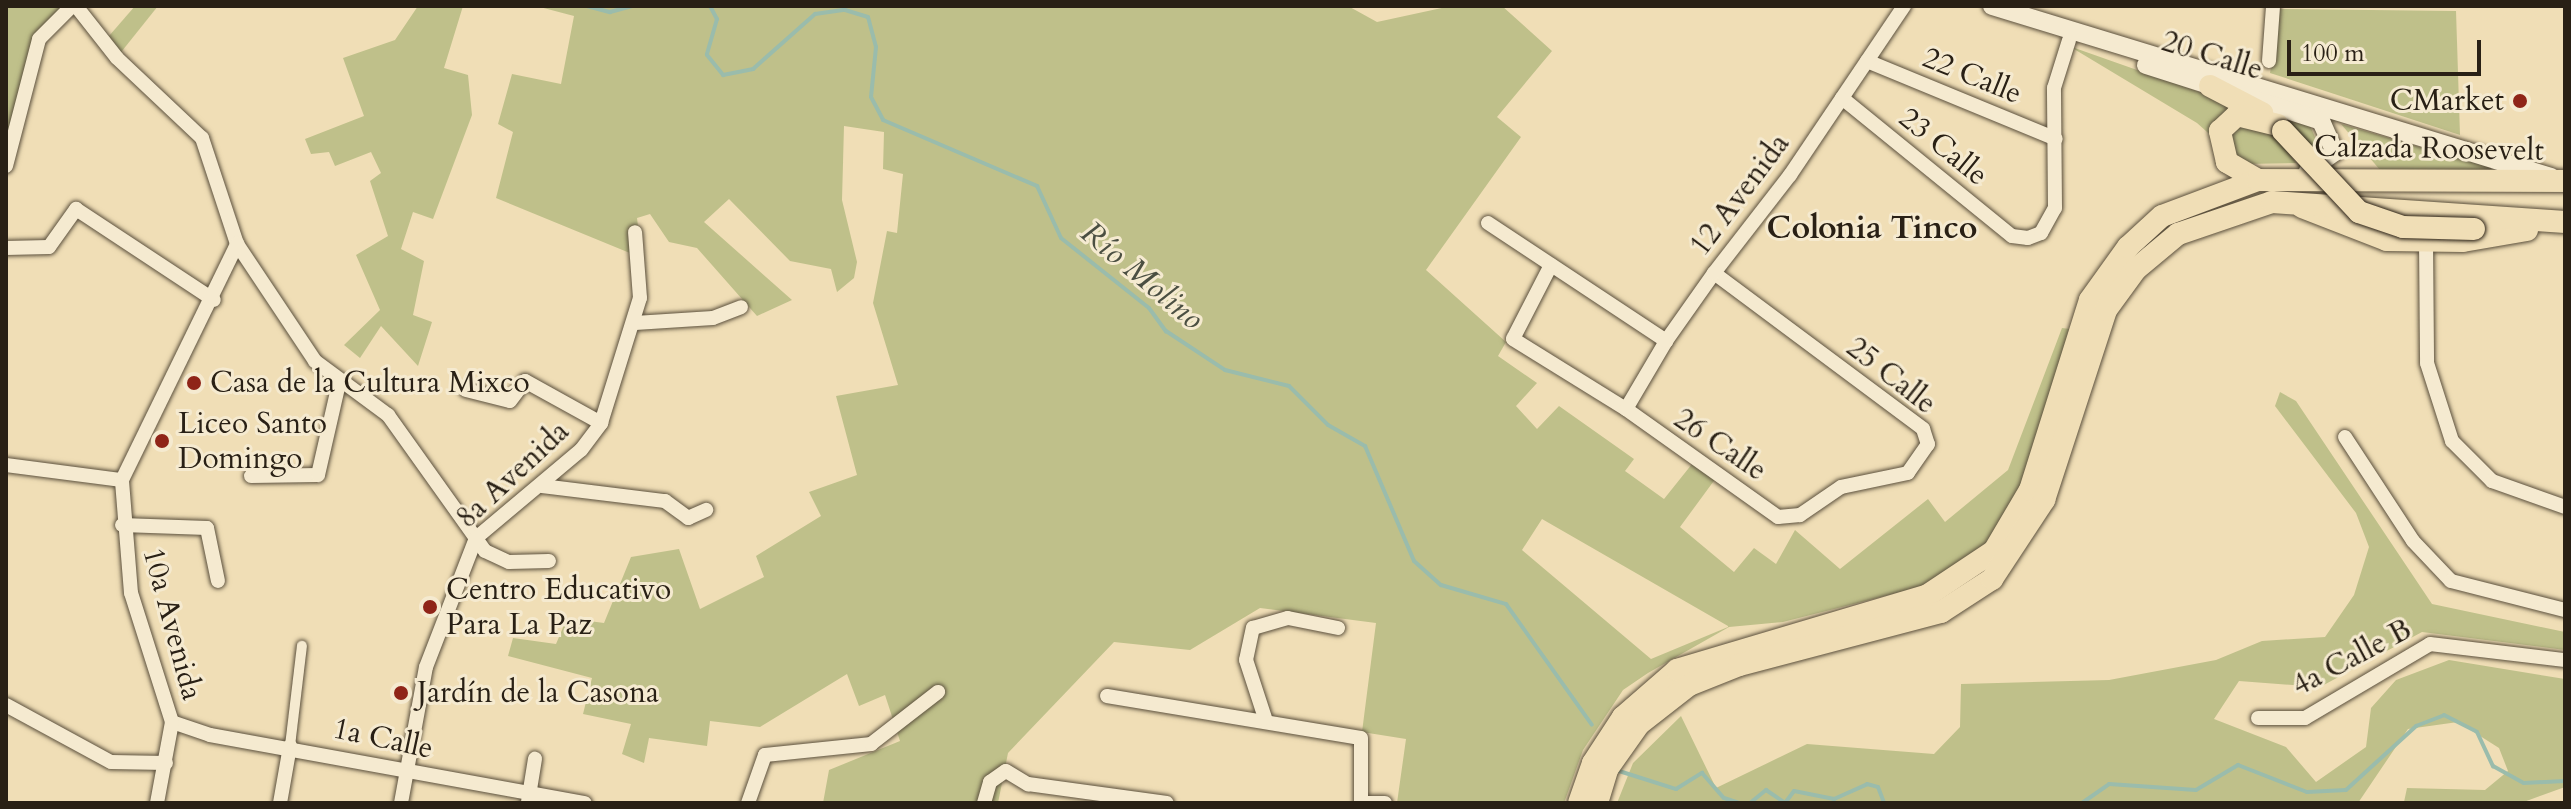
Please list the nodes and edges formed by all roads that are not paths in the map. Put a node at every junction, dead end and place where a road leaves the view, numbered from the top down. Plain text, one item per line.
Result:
1 (74, 6) edge
2 (1904, 6) edge
3 (1992, 6) edge
4 (2273, 6) edge
5 (2051, 27) junction
6 (2069, 40) junction
7 (1867, 61) junction
8 (2269, 61) dead end
9 (2210, 86) junction
10 (1842, 98) junction
11 (2280, 128) junction
12 (2056, 139) junction
13 (6, 166) edge
14 (2292, 178) junction
15 (2258, 180) junction
16 (2565, 181) edge
17 (2294, 203) junction
18 (2563, 222) edge
19 (1488, 223) dead end
20 (2527, 230) junction
21 (635, 232) dead end
22 (2426, 241) junction
23 (237, 244) junction
24 (6, 248) edge
25 (1551, 265) junction
26 (1714, 273) junction
27 (214, 300) junction
28 (741, 307) dead end
29 (635, 323) junction
30 (1666, 341) junction
31 (339, 383) junction
32 (466, 390) dead end
33 (1629, 413) junction
34 (601, 423) junction
35 (2345, 437) dead end
36 (6, 465) edge
37 (251, 476) dead end
38 (122, 480) junction
39 (542, 486) junction
40 (2565, 507) edge
41 (706, 510) dead end
42 (1778, 517) joint
43 (122, 525) junction
44 (476, 538) junction
45 (549, 561) dead end
46 (218, 581) dead end
47 (2565, 610) edge
48 (1338, 628) dead end
49 (302, 646) dead end
50 (2565, 660) edge
51 (938, 692) dead end
52 (1107, 696) dead end
53 (6, 705) edge
54 (1265, 718) junction
55 (2258, 718) dead end
56 (172, 722) junction
57 (290, 746) junction
58 (535, 759) dead end
59 (166, 763) junction
60 (405, 770) junction
61 (528, 798) edge
62 (157, 803) edge
63 (280, 803) edge
64 (401, 803) edge
65 (585, 803) edge
66 (748, 803) edge
67 (984, 803) edge
68 (1167, 803) edge
69 (1361, 803) edge
70 (1385, 803) edge
71 (1579, 803) edge
72 (1597, 803) edge

1 - 13 street
1 - 23 street
2 - 7 street, 12 Avenida
3 - 5 main road, 20 Calle
4 - 8 street
5 - 6 main road, 20 Calle
5 - 16 main road, 20 Calle
6 - 9 main road, 20 Calle
6 - 12 street
7 - 10 street, 12 Avenida
7 - 12 street, 22 Calle
9 - 11 highway
9 - 14 main road, 20 Calle
10 - 12 street, 23 Calle
10 - 26 street, 12 Avenida
11 - 15 highway
11 - 20 highway, bridge
14 - 15 highway, Calzada Roosevelt
14 - 16 highway, Calzada Roosevelt
15 - 71 highway, Calzada Roosevelt
17 - 18 highway, Calzada Roosevelt
17 - 22 highway
17 - 72 highway, Calzada Roosevelt
18 - 20 highway
19 - 25 street
20 - 22 highway
21 - 29 street, 8a Avenida
22 - 40 street
23 - 27 street, 10a Avenida
23 - 31 street
24 - 27 street
25 - 30 street
25 - 33 street, 26 Calle
26 - 30 street, 12 Avenida
26 - 42 street, 25 Calle
27 - 38 street, 10a Avenida
28 - 29 street
29 - 34 street, 8a Avenida
30 - 33 street, 12 Avenida
31 - 37 street
31 - 44 street
32 - 34 street
33 - 42 street, 26 Calle
34 - 39 street, 8a Avenida
35 - 47 street
36 - 38 street
38 - 43 street, 10a Avenida
39 - 41 street
39 - 44 street, 8a Avenida
43 - 46 street
43 - 56 street, 10a Avenida
44 - 45 street
44 - 60 street, 8a Avenida
48 - 54 street
49 - 57 street
50 - 55 street, 4a Calle B
51 - 66 street
52 - 54 street
53 - 59 street
54 - 69 street
56 - 57 street, 1a Calle
56 - 59 street, 10a Avenida
57 - 60 street, 1a Calle
57 - 63 street
58 - 61 street
59 - 62 street, 10a Avenida
60 - 61 street, 1a Calle
60 - 64 street, 8a Avenida
61 - 65 street, 1a Calle
67 - 68 street
69 - 70 street

